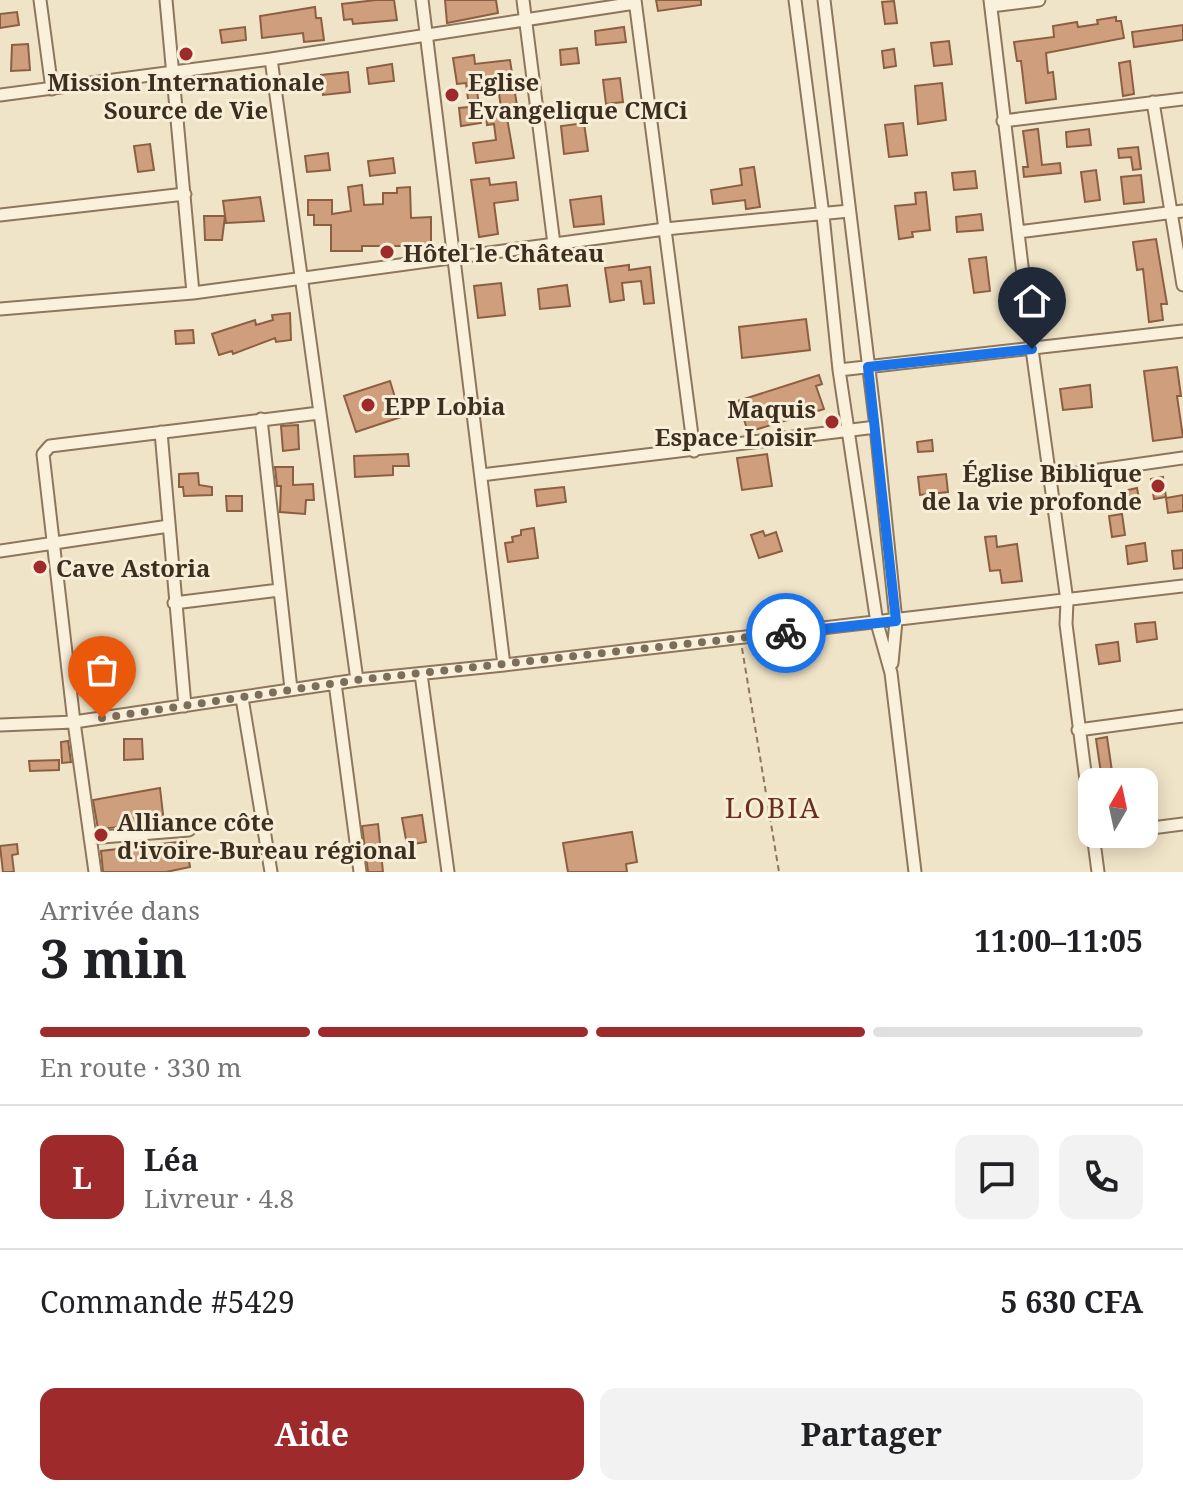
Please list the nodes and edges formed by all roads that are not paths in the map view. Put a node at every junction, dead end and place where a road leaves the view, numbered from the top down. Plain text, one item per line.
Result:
1 (40, 0) edge
2 (166, 0) edge
3 (422, 0) edge
4 (523, 0) edge
5 (795, 0) edge
6 (824, 0) edge
7 (1039, 0) edge
8 (635, 2) edge
9 (990, 3) edge
10 (526, 19) junction
11 (427, 36) junction
12 (271, 59) junction
13 (174, 72) junction
14 (52, 89) junction
15 (0, 95) edge
16 (1183, 99) edge
17 (1153, 102) junction
18 (1003, 121) junction
19 (185, 194) junction
20 (849, 211) junction
21 (1177, 212) edge
22 (0, 215) edge
23 (823, 215) junction
24 (665, 229) junction
25 (1018, 232) junction
26 (554, 244) junction
27 (453, 259) junction
28 (301, 280) junction
29 (1183, 285) edge
30 (193, 293) junction
31 (0, 309) edge
32 (1183, 331) edge
33 (1032, 349) junction
34 (868, 367) junction
35 (839, 370) junction
36 (319, 413) junction
37 (261, 419) junction
38 (876, 427) junction
39 (850, 431) junction
40 (161, 432) junction
41 (694, 451) junction
42 (1183, 458) edge
43 (481, 475) junction
44 (1050, 477) junction
45 (169, 526) junction
46 (55, 544) junction
47 (0, 551) edge
48 (1183, 586) edge
49 (279, 590) junction
50 (1067, 601) junction
51 (174, 603) junction
52 (896, 621) junction
53 (877, 623) junction
54 (504, 665) junction
55 (891, 673) junction
56 (421, 674) junction
57 (357, 680) junction
58 (335, 683) junction
59 (291, 689) junction
60 (242, 698) junction
61 (185, 706) junction
62 (1183, 716) edge
63 (74, 722) junction
64 (0, 725) edge
65 (1078, 730) junction
66 (1084, 768) edge
67 (1183, 824) edge
68 (1158, 827) edge
69 (189, 830) dead end
70 (90, 838) junction
71 (1095, 848) edge
72 (95, 872) edge
73 (271, 872) edge
74 (360, 872) edge
75 (448, 872) edge
76 (915, 872) edge
77 (1098, 872) edge

1 - 14 street
2 - 13 street
3 - 11 street
4 - 10 street
5 - 23 street
6 - 20 street
7 - 9 street
8 - 10 street
8 - 24 street
9 - 18 street
10 - 11 street
10 - 26 street
11 - 12 street
11 - 27 street
12 - 13 street
12 - 28 street
13 - 14 street
13 - 19 street
14 - 15 street
16 - 17 street
17 - 18 street
17 - 21 street
18 - 25 street
19 - 22 street
19 - 30 street
20 - 23 street
20 - 34 street
21 - 25 street
21 - 29 street
23 - 24 street
23 - 35 street
24 - 26 street
24 - 41 street
25 - 33 street
26 - 27 street
27 - 28 street
27 - 43 street
28 - 30 street
28 - 36 street
30 - 31 street
32 - 33 street
33 - 34 street
33 - 44 street
34 - 35 street
34 - 38 street
35 - 39 street
36 - 37 street
36 - 57 street
37 - 40 street
37 - 49 street
38 - 39 street
38 - 52 street
39 - 41 street
39 - 53 street
40 - 45 street
40 - 46 street
41 - 43 street
42 - 44 street
43 - 54 street
44 - 50 street
45 - 46 street
45 - 51 street
46 - 47 street
46 - 63 street
48 - 50 street
49 - 51 street
49 - 59 street
50 - 52 street
50 - 65 street
51 - 61 street
52 - 53 street
52 - 55 street
53 - 54 street
53 - 55 street
54 - 56 street
55 - 76 street
56 - 57 street
56 - 75 street
57 - 58 street
58 - 59 street
58 - 74 street
59 - 60 street
60 - 61 street
60 - 73 street
61 - 63 street
62 - 65 street
63 - 64 street
63 - 70 street
65 - 66 street
67 - 68 street
69 - 70 street
70 - 72 street
71 - 77 street

